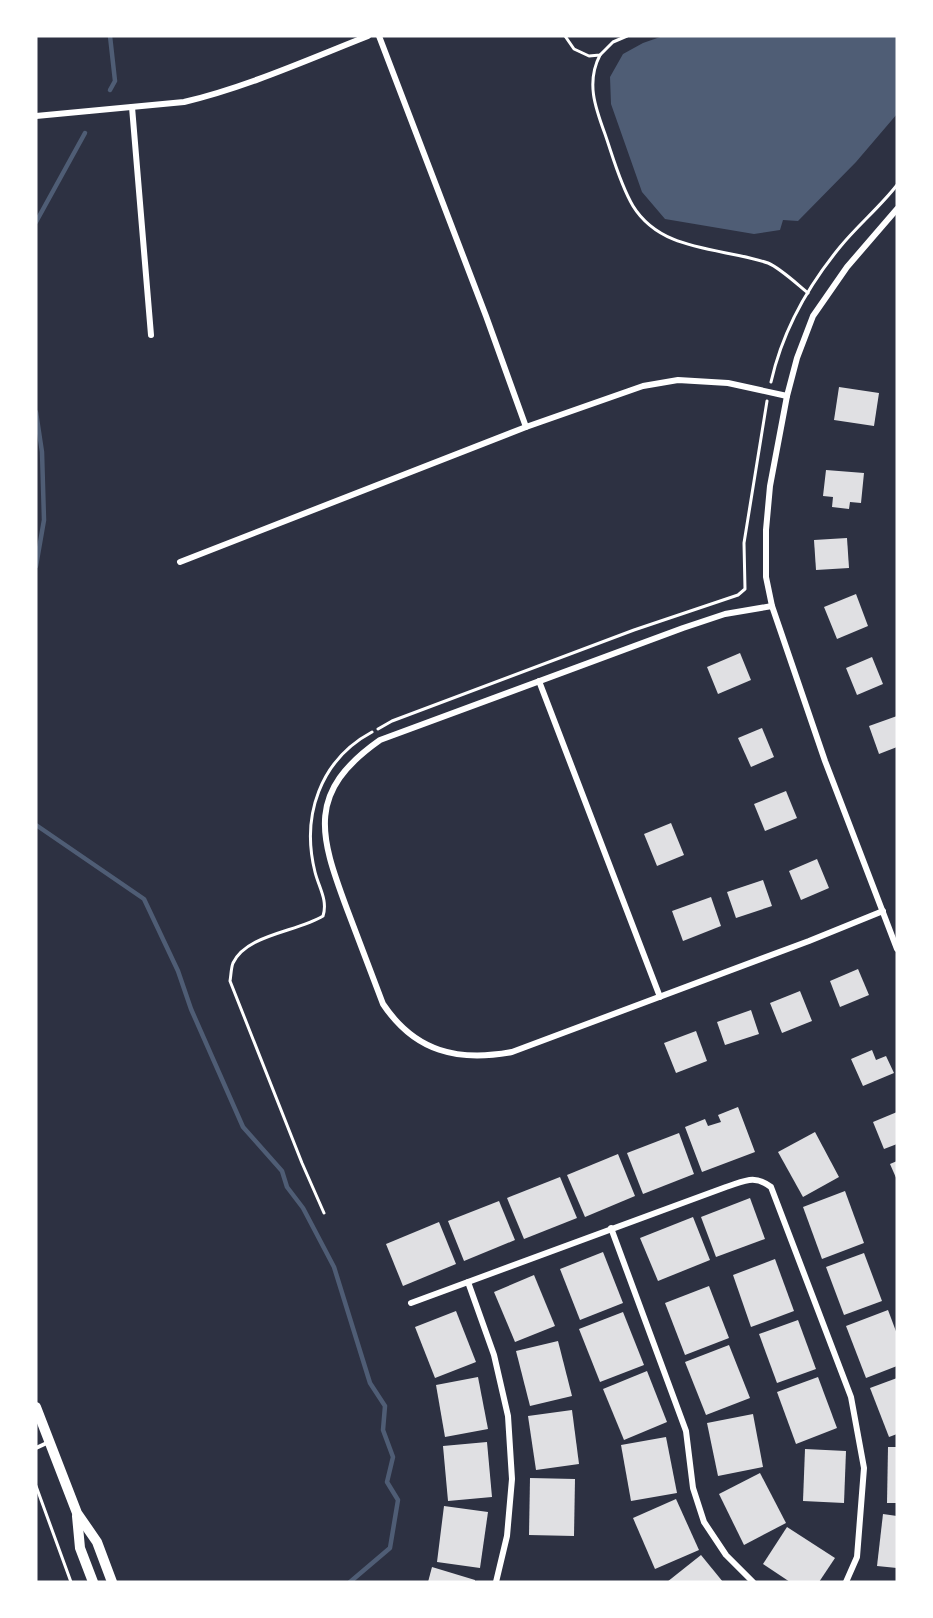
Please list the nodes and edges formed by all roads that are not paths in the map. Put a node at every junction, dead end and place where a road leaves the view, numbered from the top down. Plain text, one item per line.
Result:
1 (368, 36) edge
2 (380, 36) edge
3 (132, 107) junction
4 (36, 116) edge
5 (897, 209) edge
6 (151, 335) dead end
7 (787, 396) junction
8 (526, 427) junction
9 (180, 562) dead end
10 (772, 606) junction
11 (539, 681) junction
12 (883, 911) junction
13 (897, 949) edge
14 (660, 997) junction
15 (611, 1228) junction
16 (468, 1282) junction
17 (411, 1303) dead end
18 (36, 1407) edge
19 (50, 1442) junction
20 (36, 1448) edge
21 (77, 1513) junction
22 (93, 1582) edge
23 (112, 1582) edge
24 (496, 1582) edge
25 (753, 1582) edge
26 (846, 1582) edge

1 - 3 street
2 - 8 street
3 - 4 street
3 - 6 street
5 - 7 street
7 - 8 street
7 - 10 street
8 - 9 street
10 - 11 street
10 - 12 street
11 - 14 street
11 - 14 street
12 - 13 street
12 - 14 street
15 - 16 street
15 - 25 street
15 - 26 street
16 - 17 street
16 - 24 street
18 - 19 street
19 - 20 lane
19 - 21 street
21 - 22 street
21 - 23 street

